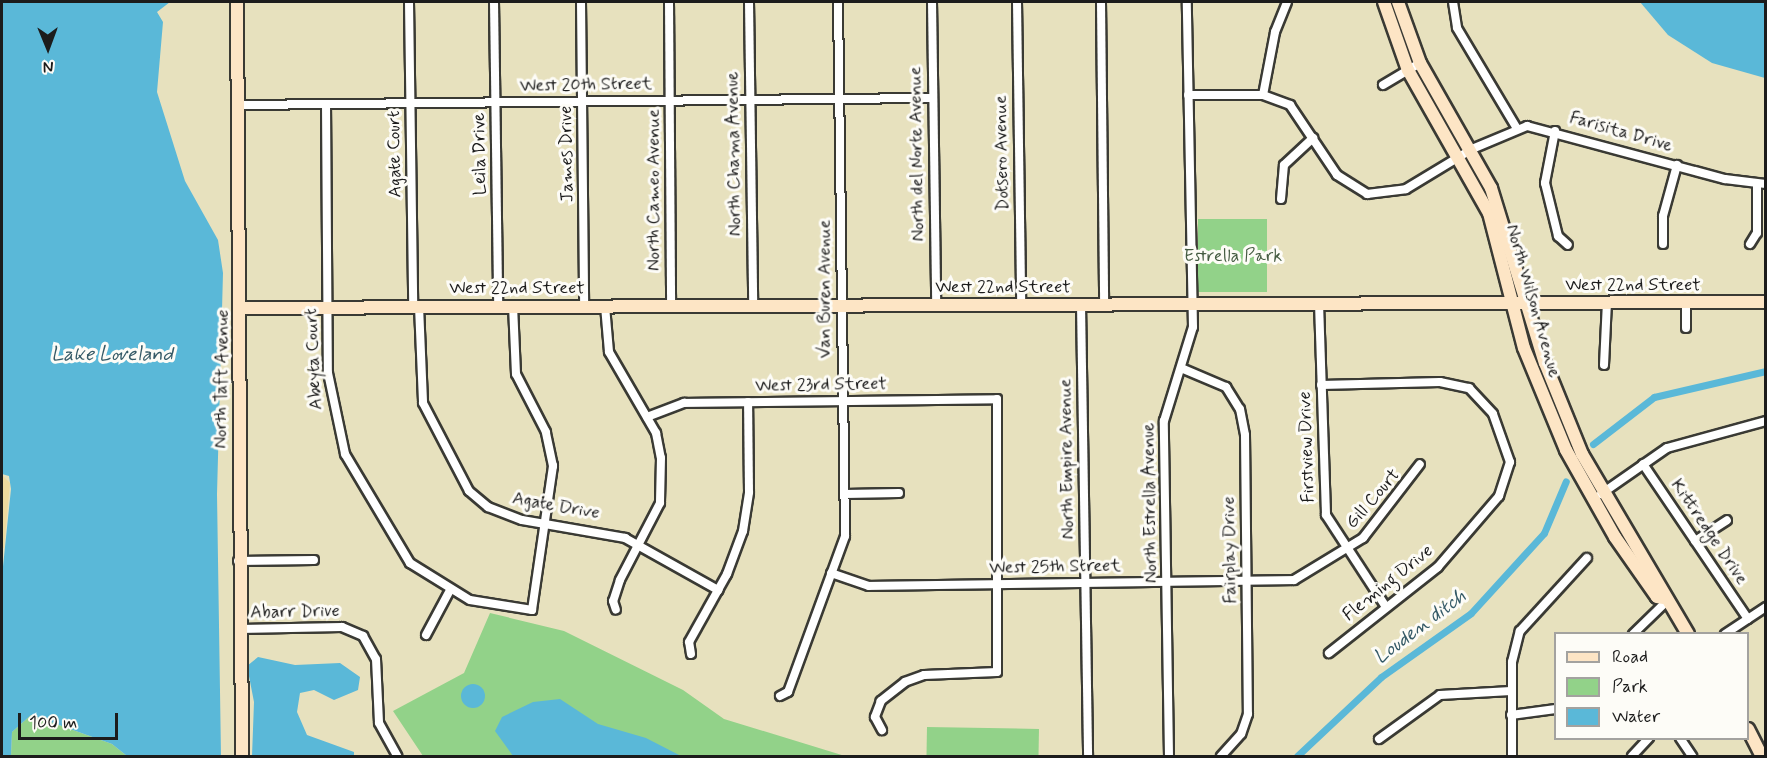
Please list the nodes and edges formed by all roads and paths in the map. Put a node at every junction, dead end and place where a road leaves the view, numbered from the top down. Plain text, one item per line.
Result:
1 (237, 2) edge
2 (409, 2) edge
3 (494, 2) edge
4 (581, 2) edge
5 (669, 2) edge
6 (749, 2) edge
7 (838, 2) edge
8 (932, 2) edge
9 (1017, 2) edge
10 (1101, 2) edge
11 (1187, 2) edge
12 (1287, 2) edge
13 (1384, 2) edge
14 (1398, 2) edge
15 (1453, 2) edge
16 (1420, 63) junction
17 (1408, 70) junction
18 (1383, 85) dead end
19 (1188, 95) junction
20 (1263, 95) junction
21 (932, 98) junction
22 (840, 99) junction
23 (750, 100) junction
24 (583, 101) junction
25 (670, 101) junction
26 (496, 102) junction
27 (411, 103) junction
28 (326, 104) junction
29 (239, 105) junction
30 (1516, 127) junction
31 (1555, 131) junction
32 (1313, 138) junction
33 (1472, 149) junction
34 (1461, 157) junction
35 (1677, 165) junction
36 (1761, 184) edge
37 (1281, 199) dead end
38 (1663, 244) dead end
39 (1750, 244) dead end
40 (1568, 245) dead end
41 (1607, 302) junction
42 (1766, 302) edge
43 (1192, 303) junction
44 (1319, 303) junction
45 (1686, 303) junction
46 (1081, 304) junction
47 (1104, 304) junction
48 (1519, 304) junction
49 (936, 305) junction
50 (1021, 305) junction
51 (416, 306) junction
52 (498, 306) junction
53 (513, 306) junction
54 (585, 306) junction
55 (605, 306) junction
56 (672, 306) junction
57 (753, 306) junction
58 (843, 306) junction
59 (328, 307) junction
60 (241, 308) junction
61 (1686, 328) dead end
62 (1604, 365) dead end
63 (1181, 368) junction
64 (1321, 385) junction
65 (842, 401) junction
66 (748, 402) junction
67 (647, 417) junction
68 (1766, 421) edge
69 (1420, 464) dead end
70 (1643, 464) junction
71 (899, 493) dead end
72 (845, 494) junction
73 (1597, 496) junction
74 (1727, 520) dead end
75 (549, 525) junction
76 (1695, 541) junction
77 (639, 545) junction
78 (1345, 550) junction
79 (1587, 558) dead end
80 (314, 560) dead end
81 (238, 561) junction
82 (831, 573) junction
83 (1248, 580) junction
84 (1167, 582) junction
85 (997, 584) junction
86 (1086, 584) junction
87 (450, 590) junction
88 (718, 590) junction
89 (1665, 600) junction
90 (1386, 607) junction
91 (1766, 607) edge
92 (616, 610) dead end
93 (1748, 619) junction
94 (240, 629) junction
95 (1634, 632) edge
96 (1687, 632) edge
97 (1727, 632) edge
98 (426, 635) dead end
99 (1329, 653) dead end
100 (692, 654) dead end
101 (1511, 691) junction
102 (780, 696) dead end
103 (1554, 709) edge
104 (1511, 715) junction
105 (882, 730) dead end
106 (1749, 731) edge
107 (1379, 739) dead end
108 (1647, 740) edge
109 (1681, 740) edge
110 (242, 756) edge
111 (397, 756) edge
112 (1089, 756) edge
113 (1169, 756) edge
114 (1221, 756) edge
115 (1512, 756) edge
116 (1632, 756) edge
117 (1692, 756) edge
118 (1762, 756) edge

1 - 29 main road, North Taft Avenue
2 - 27 street, Agate Court
3 - 26 street, Leila Drive
4 - 24 street, James Drive
5 - 25 street, North Cameo Avenue
6 - 23 street, North Chama Avenue
7 - 22 street, Van Buren Avenue
8 - 21 street, North del Norte Avenue
9 - 50 street, Dotsero Avenue
10 - 47 street
11 - 19 street, North Estrella Avenue
12 - 20 street
13 - 17 main road, North Wilson Avenue
14 - 16 main road, North Wilson Avenue
15 - 30 street
16 - 17 street
16 - 33 main road, North Wilson Avenue
17 - 18 street
17 - 34 main road, North Wilson Avenue
19 - 20 street
19 - 43 street, North Estrella Avenue
20 - 32 street
21 - 22 street, West 20th Street
21 - 49 street, North del Norte Avenue
22 - 23 street, West 20th Street
22 - 58 street, Van Buren Avenue
23 - 25 street, West 20th Street
23 - 57 street, North Chama Avenue
24 - 25 street, West 20th Street
24 - 26 street, West 20th Street
24 - 54 street, James Drive
25 - 56 street, North Cameo Avenue
26 - 27 street, West 20th Street
26 - 52 street, Leila Drive
27 - 28 street, West 20th Street
27 - 51 street, Agate Court
28 - 29 street, West 20th Street
28 - 59 street, Abeyta Court
29 - 60 main road, North Taft Avenue
30 - 31 street, Farisita Drive
30 - 33 street
31 - 35 street, Farisita Drive
31 - 40 street
32 - 34 street
32 - 37 street
33 - 34 street
33 - 48 main road, North Wilson Avenue
34 - 48 main road, North Wilson Avenue
35 - 36 street, Farisita Drive
35 - 38 street
36 - 39 street
41 - 45 main road, West 22nd Street
41 - 48 main road, West 22nd Street
41 - 62 street
42 - 45 main road, West 22nd Street
43 - 44 main road, West 22nd Street
43 - 47 main road, West 22nd Street
43 - 63 street, North Estrella Avenue
44 - 48 main road, West 22nd Street
44 - 64 street, Firstview Drive
45 - 61 street
46 - 47 main road, West 22nd Street
46 - 50 main road, West 22nd Street
46 - 86 street, North Empire Avenue
48 - 73 main road, North Wilson Avenue
49 - 50 main road, West 22nd Street
49 - 58 main road, West 22nd Street
51 - 52 main road, West 22nd Street
51 - 59 main road, West 22nd Street
51 - 75 street, Agate Drive
52 - 53 main road, West 22nd Street
53 - 54 main road, West 22nd Street
53 - 75 street
54 - 55 main road, West 22nd Street
55 - 56 main road, West 22nd Street
55 - 67 street
56 - 57 main road, West 22nd Street
57 - 58 main road, West 22nd Street
58 - 65 street, Van Buren Avenue
59 - 60 main road, West 22nd Street
59 - 87 street, Abeyta Court
60 - 81 main road, North Taft Avenue
63 - 83 street, Fairplay Drive
63 - 84 street, North Estrella Avenue
64 - 78 street, Firstview Drive
64 - 90 street, Fleming Drive
65 - 66 street, West 23rd Street
65 - 72 street, Van Buren Avenue
65 - 85 street, West 23rd Street
66 - 67 street, West 23rd Street
66 - 88 street
67 - 77 street
68 - 70 street
69 - 78 street, Gill Court
70 - 73 street
70 - 76 street, Kittredge Drive
71 - 72 street
72 - 82 street, Van Buren Avenue
73 - 89 main road, North Wilson Avenue
74 - 76 street
75 - 77 street, Agate Drive
75 - 87 street, Abeyta Court
76 - 93 street, Kittredge Drive
77 - 88 street, Agate Drive
77 - 92 street
78 - 83 street, West 25th Street
78 - 90 street, Firstview Drive
79 - 101 street
80 - 81 street
81 - 94 main road, North Taft Avenue
82 - 85 street, West 25th Street
82 - 102 street, Van Buren Avenue
83 - 84 street, West 25th Street
83 - 114 street, Fairplay Drive
84 - 86 street, West 25th Street
84 - 113 street, North Estrella Avenue
85 - 86 street, West 25th Street
85 - 105 street
86 - 112 street, North Empire Avenue
87 - 98 street
88 - 100 street
89 - 95 street
89 - 96 main road, North Wilson Avenue
90 - 99 street, Fleming Drive
91 - 93 street
93 - 97 street
94 - 110 main road, North Taft Avenue
94 - 111 street, Abarr Drive
101 - 104 street
101 - 107 street
103 - 104 street
104 - 115 street
106 - 118 main road
108 - 116 street
109 - 117 street

